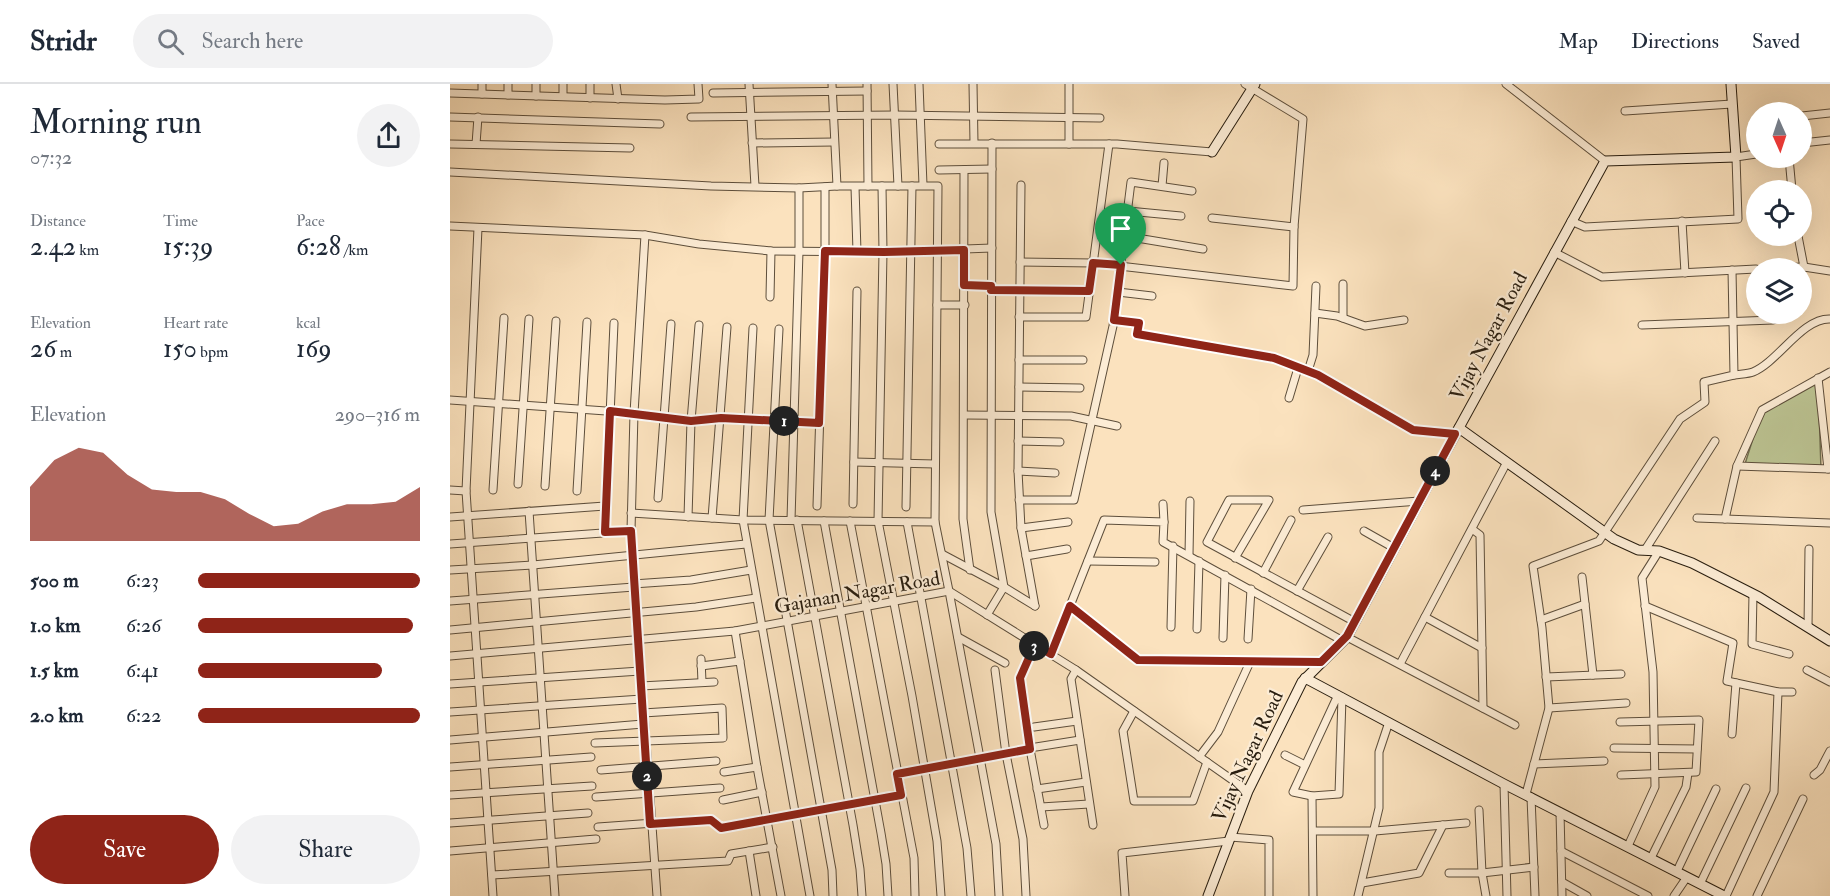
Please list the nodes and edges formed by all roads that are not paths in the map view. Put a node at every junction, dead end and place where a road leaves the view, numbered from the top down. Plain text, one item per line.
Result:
1 (455, 84) edge
2 (482, 84) edge
3 (508, 84) edge
4 (536, 84) edge
5 (563, 84) edge
6 (590, 84) edge
7 (616, 84) edge
8 (698, 84) edge
9 (749, 84) edge
10 (893, 84) edge
11 (919, 84) edge
12 (973, 84) edge
13 (1069, 84) edge
14 (1506, 84) edge
15 (1731, 84) edge
16 (1251, 86) edge
17 (832, 87) edge
18 (867, 87) edge
19 (452, 93) edge
20 (713, 93) dead end
21 (750, 93) junction
22 (482, 94) junction
23 (508, 95) junction
24 (536, 96) junction
25 (563, 96) junction
26 (590, 98) junction
27 (618, 99) junction
28 (1732, 104) junction
29 (1625, 111) dead end
30 (1830, 113) edge
31 (895, 115) junction
32 (1812, 115) edge
33 (834, 116) junction
34 (868, 116) junction
35 (921, 116) junction
36 (450, 117) edge
37 (478, 117) junction
38 (691, 117) dead end
39 (751, 117) junction
40 (974, 117) junction
41 (1069, 118) junction
42 (1100, 118) dead end
43 (660, 124) dead end
44 (1830, 140) edge
45 (834, 142) junction
46 (1812, 142) edge
47 (752, 143) junction
48 (974, 143) junction
49 (992, 143) junction
50 (450, 144) edge
51 (476, 144) junction
52 (939, 144) dead end
53 (1069, 144) junction
54 (1109, 144) junction
55 (630, 148) dead end
56 (1212, 152) joint
57 (1746, 156) edge
58 (1736, 157) junction
59 (1605, 161) junction
60 (1164, 163) dead end
61 (993, 169) junction
62 (939, 170) dead end
63 (964, 170) junction
64 (450, 172) edge
65 (924, 185) junction
66 (1021, 185) dead end
67 (755, 186) junction
68 (837, 186) junction
69 (868, 186) junction
70 (882, 186) junction
71 (898, 186) junction
72 (912, 186) junction
73 (1162, 186) junction
74 (825, 187) junction
75 (855, 187) junction
76 (799, 188) junction
77 (1192, 191) dead end
78 (1128, 211) junction
79 (1181, 216) dead end
80 (1212, 218) dead end
81 (1571, 221) junction
82 (1682, 221) junction
83 (450, 226) edge
84 (1294, 227) junction
85 (478, 228) junction
86 (645, 235) junction
87 (1125, 236) junction
88 (992, 248) junction
89 (1203, 249) dead end
90 (964, 250) junction
91 (771, 251) junction
92 (799, 251) junction
93 (825, 251) junction
94 (910, 251) junction
95 (938, 251) junction
96 (857, 252) junction
97 (884, 252) junction
98 (1554, 252) junction
99 (1020, 262) junction
100 (1093, 263) junction
101 (1121, 265) junction
102 (1812, 268) edge
103 (1746, 269) edge
104 (1732, 270) junction
105 (1830, 270) edge
106 (1685, 273) junction
107 (1343, 284) dead end
108 (964, 285) junction
109 (1316, 286) dead end
110 (991, 288) junction
111 (857, 291) dead end
112 (1020, 291) junction
113 (1089, 291) junction
114 (1118, 292) junction
115 (1152, 296) dead end
116 (770, 297) dead end
117 (937, 305) junction
118 (965, 305) junction
119 (1315, 313) junction
120 (1019, 317) junction
121 (504, 318) dead end
122 (1343, 318) junction
123 (528, 319) dead end
124 (1830, 319) edge
125 (1114, 320) junction
126 (556, 321) dead end
127 (1404, 321) dead end
128 (1734, 321) junction
129 (1746, 321) edge
130 (587, 322) dead end
131 (614, 323) dead end
132 (671, 324) dead end
133 (699, 325) dead end
134 (1642, 325) dead end
135 (726, 327) dead end
136 (753, 328) dead end
137 (778, 329) dead end
138 (1019, 360) junction
139 (1083, 360) dead end
140 (1298, 368) junction
141 (1308, 371) junction
142 (1830, 372) edge
143 (1734, 375) junction
144 (1818, 378) junction
145 (1018, 387) junction
146 (1080, 388) dead end
147 (1289, 398) dead end
148 (450, 400) edge
149 (471, 402) junction
150 (499, 404) junction
151 (524, 405) junction
152 (550, 407) junction
153 (582, 409) junction
154 (610, 411) junction
155 (634, 413) junction
156 (964, 415) junction
157 (990, 416) junction
158 (1018, 416) junction
159 (663, 417) junction
160 (721, 418) junction
161 (1091, 419) junction
162 (748, 420) junction
163 (774, 420) junction
164 (691, 421) junction
165 (794, 422) junction
166 (819, 423) junction
167 (1117, 426) dead end
168 (1457, 431) junction
169 (1018, 441) junction
170 (1715, 441) dead end
171 (1060, 442) dead end
172 (854, 462) junction
173 (878, 462) junction
174 (1507, 462) junction
175 (906, 463) junction
176 (935, 464) junction
177 (1737, 466) junction
178 (1829, 469) edge
179 (1018, 471) junction
180 (1055, 473) dead end
181 (518, 484) dead end
182 (545, 486) dead end
183 (450, 490) edge
184 (493, 490) dead end
185 (466, 491) junction
186 (577, 491) dead end
187 (658, 498) dead end
188 (1019, 500) junction
189 (1190, 501) dead end
190 (1419, 501) junction
191 (853, 504) dead end
192 (1163, 504) dead end
193 (605, 506) junction
194 (817, 506) dead end
195 (906, 507) dead end
196 (1303, 510) dead end
197 (529, 511) junction
198 (631, 513) junction
199 (467, 516) junction
200 (450, 517) edge
201 (688, 517) junction
202 (712, 518) junction
203 (1697, 518) dead end
204 (1725, 519) junction
205 (743, 520) junction
206 (769, 520) junction
207 (794, 520) junction
208 (1292, 520) dead end
209 (824, 521) junction
210 (850, 521) junction
211 (878, 521) junction
212 (907, 522) junction
213 (935, 522) junction
214 (1068, 522) dead end
215 (1164, 522) junction
216 (1830, 523) edge
217 (1021, 528) junction
218 (1472, 529) junction
219 (631, 531) junction
220 (1364, 531) dead end
221 (605, 532) junction
222 (1605, 532) junction
223 (531, 537) junction
224 (1328, 537) dead end
225 (468, 542) junction
226 (450, 544) edge
227 (746, 544) junction
228 (1173, 546) junction
229 (1394, 548) junction
230 (1067, 549) dead end
231 (1809, 549) dead end
232 (1645, 550) junction
233 (1659, 551) junction
234 (942, 554) junction
235 (1189, 555) junction
236 (631, 556) junction
237 (1026, 556) junction
238 (1235, 558) junction
239 (1088, 561) junction
240 (1199, 561) junction
241 (1155, 562) dead end
242 (533, 565) junction
243 (470, 569) junction
244 (450, 570) edge
245 (751, 570) junction
246 (970, 570) junction
247 (1263, 573) junction
248 (1225, 575) junction
249 (1582, 578) dead end
250 (634, 585) junction
251 (1004, 587) junction
252 (1251, 589) junction
253 (950, 591) junction
254 (1297, 591) junction
255 (535, 594) junction
256 (1753, 594) junction
257 (921, 596) junction
258 (472, 598) junction
259 (756, 598) junction
260 (450, 601) edge
261 (895, 601) junction
262 (1585, 604) junction
263 (867, 606) junction
264 (1070, 606) junction
265 (1645, 606) junction
266 (841, 611) junction
267 (635, 613) junction
268 (987, 615) junction
269 (814, 616) junction
270 (1425, 617) junction
271 (1541, 620) junction
272 (786, 621) junction
273 (536, 622) junction
274 (1355, 622) junction
275 (762, 626) junction
276 (1171, 627) dead end
277 (1808, 627) junction
278 (474, 628) junction
279 (1197, 629) dead end
280 (450, 630) edge
281 (735, 631) junction
282 (958, 637) junction
283 (1223, 638) dead end
284 (637, 639) junction
285 (1248, 639) dead end
286 (1345, 639) junction
287 (1830, 641) edge
288 (1035, 644) junction
289 (538, 648) junction
290 (1482, 648) junction
291 (476, 654) junction
292 (1051, 654) junction
293 (1789, 654) dead end
294 (450, 656) edge
295 (740, 661) junction
296 (1250, 662) junction
297 (1321, 662) junction
298 (1005, 663) dead end
299 (1400, 664) junction
300 (995, 670) dead end
301 (1076, 670) junction
302 (1807, 670) dead end
303 (639, 671) junction
304 (1621, 674) dead end
305 (1593, 675) junction
306 (540, 676) junction
307 (1546, 677) junction
308 (1305, 678) junction
309 (478, 682) junction
310 (702, 682) junction
311 (714, 682) dead end
312 (1830, 682) edge
313 (1736, 683) junction
314 (450, 684) edge
315 (641, 686) junction
316 (1779, 692) junction
317 (1792, 692) dead end
318 (1340, 696) junction
319 (642, 699) junction
320 (1626, 703) dead end
321 (542, 705) junction
322 (1483, 708) junction
323 (1549, 708) junction
324 (480, 709) junction
325 (1134, 711) junction
326 (450, 712) edge
327 (643, 713) junction
328 (1077, 721) junction
329 (1653, 721) junction
330 (1389, 722) junction
331 (1620, 722) dead end
332 (643, 724) junction
333 (1515, 725) dead end
334 (1034, 727) dead end
335 (544, 732) junction
336 (1732, 734) dead end
337 (482, 737) junction
338 (450, 740) edge
339 (1080, 740) junction
340 (645, 741) junction
341 (595, 743) dead end
342 (1033, 748) junction
343 (1614, 748) dead end
344 (1653, 748) junction
345 (1697, 749) junction
346 (1830, 751) edge
347 (1006, 754) junction
348 (1285, 755) dead end
349 (591, 757) dead end
350 (1199, 757) junction
351 (980, 759) junction
352 (545, 760) junction
353 (1604, 761) dead end
354 (716, 762) dead end
355 (1206, 762) junction
356 (951, 764) junction
357 (1534, 764) junction
358 (484, 765) junction
359 (1305, 765) junction
360 (450, 767) edge
361 (646, 767) junction
362 (757, 767) junction
363 (925, 769) junction
364 (601, 770) dead end
365 (724, 772) dead end
366 (1654, 773) junction
367 (1688, 773) junction
368 (897, 774) junction
369 (1621, 775) dead end
370 (1814, 776) dead end
371 (1086, 782) junction
372 (1504, 784) junction
373 (592, 786) dead end
374 (547, 788) junction
375 (720, 788) dead end
376 (1746, 788) dead end
377 (1037, 789) junction
378 (1716, 789) dead end
379 (486, 792) junction
380 (762, 792) junction
381 (1248, 792) junction
382 (648, 794) junction
383 (450, 795) edge
384 (901, 795) junction
385 (1528, 795) junction
386 (1312, 796) junction
387 (596, 798) dead end
388 (1803, 799) dead end
389 (723, 800) dead end
390 (875, 800) junction
391 (849, 804) junction
392 (1089, 804) junction
393 (1041, 807) junction
394 (821, 809) junction
395 (1479, 810) dead end
396 (1560, 812) junction
397 (588, 813) dead end
398 (549, 814) junction
399 (795, 814) junction
400 (767, 819) junction
401 (488, 820) junction
402 (450, 823) edge
403 (650, 824) junction
404 (1466, 824) dead end
405 (1044, 825) dead end
406 (1092, 825) dead end
407 (1443, 825) junction
408 (598, 827) dead end
409 (1313, 831) junction
410 (1375, 831) junction
411 (596, 839) dead end
412 (1229, 839) junction
413 (551, 843) junction
414 (1628, 846) junction
415 (773, 847) junction
416 (490, 848) junction
417 (450, 851) edge
418 (749, 851) junction
419 (1561, 851) junction
420 (1651, 858) junction
421 (653, 864) junction
422 (1534, 867) junction
423 (553, 871) junction
424 (1507, 871) junction
425 (1677, 872) junction
426 (1449, 873) dead end
427 (1482, 873) junction
428 (492, 875) junction
429 (1687, 877) junction
430 (1562, 882) junction
431 (1362, 883) junction
432 (1701, 884) junction
433 (494, 896) edge
434 (555, 896) edge
435 (657, 896) edge
436 (756, 896) edge
437 (781, 896) edge
438 (810, 896) edge
439 (833, 896) edge
440 (862, 896) edge
441 (888, 896) edge
442 (915, 896) edge
443 (942, 896) edge
444 (970, 896) edge
445 (999, 896) edge
446 (1026, 896) edge
447 (1125, 896) edge
448 (1208, 896) edge
449 (1269, 896) edge
450 (1313, 896) edge
451 (1358, 896) edge
452 (1485, 896) edge
453 (1507, 896) edge
454 (1535, 896) edge
455 (1562, 896) edge
456 (1587, 896) edge
457 (1648, 896) edge
458 (1674, 896) edge
459 (1725, 896) edge
460 (1757, 896) edge

1 - 19 street
2 - 22 street
3 - 23 street
4 - 24 street
5 - 25 street
6 - 26 street
7 - 27 street
8 - 27 street
9 - 21 street
10 - 31 street
11 - 35 street
12 - 40 street
13 - 41 street
14 - 59 street
15 - 28 street
16 - 56 street
16 - 84 street
17 - 18 street
17 - 21 street
17 - 33 street
18 - 34 street
19 - 22 street
20 - 21 street
21 - 39 street
22 - 23 street
23 - 24 street
24 - 25 street
25 - 26 street
26 - 27 street
28 - 29 street
28 - 58 street
30 - 32 street
31 - 34 street
31 - 35 street
31 - 71 street
33 - 34 street
33 - 39 street
33 - 45 street
34 - 69 street
35 - 40 street
35 - 65 street
36 - 37 street
37 - 43 street
37 - 51 street
38 - 39 street
39 - 47 street
40 - 41 street
40 - 48 street
41 - 42 street
41 - 53 street
44 - 46 street
45 - 47 street
45 - 68 street
47 - 67 street
48 - 49 street
48 - 52 street
49 - 53 street
49 - 61 street
50 - 51 street
51 - 55 street
53 - 54 street
54 - 56 street
54 - 100 street
57 - 58 street
58 - 59 street
58 - 82 street
59 - 81 street, Vijay Nagar Road
60 - 73 street
61 - 63 street
61 - 88 street
62 - 63 street
63 - 90 street
64 - 67 street
65 - 72 street
65 - 95 street
66 - 99 street
67 - 76 street
68 - 74 street
68 - 75 street
69 - 70 street
69 - 75 street
70 - 71 street
70 - 97 street
71 - 72 street
72 - 94 street
73 - 77 street
73 - 78 street
74 - 76 street
74 - 93 street
75 - 96 street
76 - 92 street
78 - 79 street
78 - 87 street
80 - 84 street
81 - 82 street
81 - 98 street, Vijay Nagar Road
82 - 106 street
83 - 85 street
84 - 101 street
85 - 86 street
85 - 149 street
86 - 91 street
86 - 155 street
87 - 89 street
87 - 101 street
88 - 90 street
88 - 110 street
90 - 95 street
90 - 108 street
91 - 92 street
91 - 116 street
92 - 93 street
92 - 165 street
93 - 96 street
93 - 166 street
94 - 95 street
94 - 97 street
94 - 175 street
95 - 117 street
96 - 97 street
97 - 173 street
98 - 106 street
98 - 168 street, Vijay Nagar Road
99 - 100 street
99 - 112 street
100 - 101 street
100 - 113 street
101 - 114 street
102 - 105 street
103 - 104 street
104 - 106 street
104 - 128 street
107 - 122 street
108 - 110 street
108 - 118 street
109 - 119 street
110 - 112 street
110 - 157 street
111 - 172 street
112 - 113 street
112 - 120 street
113 - 120 street
114 - 115 street
114 - 125 street
117 - 118 street
117 - 176 street
118 - 156 street
119 - 122 street
119 - 141 street
120 - 138 street
121 - 150 street
122 - 127 street
123 - 151 street
124 - 143 street
125 - 140 street
125 - 161 street
126 - 152 street
128 - 129 street
128 - 134 street
128 - 143 street
130 - 153 street
131 - 154 street
132 - 159 street
133 - 164 street
135 - 160 street
136 - 162 street
137 - 163 street
138 - 139 street
138 - 145 street
140 - 141 street
140 - 147 street
141 - 168 street
142 - 144 street
143 - 222 street
144 - 177 street
144 - 178 street
145 - 146 street
145 - 158 street
148 - 149 street
149 - 150 street
149 - 185 street
150 - 151 street
150 - 184 street
151 - 152 street
151 - 181 street
152 - 153 street
152 - 182 street
153 - 154 street
153 - 186 street
154 - 155 street
154 - 193 street
155 - 159 street
155 - 198 street
156 - 157 street
156 - 246 street
157 - 158 street
157 - 251 street
158 - 161 street
158 - 169 street
159 - 164 street
159 - 187 street
160 - 162 street
160 - 164 street
160 - 202 street
161 - 167 street
161 - 188 street
162 - 163 street
162 - 205 street
163 - 165 street
163 - 206 street
164 - 201 street
165 - 166 street
165 - 207 street
166 - 194 street
168 - 174 street
168 - 190 street, Vijay Nagar Road
169 - 171 street
169 - 179 street
170 - 232 street
172 - 173 street
172 - 191 street
173 - 175 street
173 - 211 street
174 - 218 street
174 - 222 street
175 - 176 street
175 - 195 street
176 - 213 street
177 - 178 street
177 - 204 street
179 - 180 street
179 - 188 street
183 - 185 street
185 - 199 street
188 - 217 street
189 - 235 street
190 - 196 street
190 - 229 street, Vijay Nagar Road
192 - 215 street
193 - 197 street
193 - 221 street
197 - 199 street
197 - 223 street
198 - 201 street
198 - 219 street
199 - 200 street
199 - 225 street
201 - 202 street
202 - 205 street
203 - 204 street
204 - 216 street
205 - 206 street
205 - 227 street
206 - 207 street
206 - 272 street
207 - 209 street
207 - 269 street
208 - 247 street
209 - 210 street
209 - 266 street
210 - 211 street
210 - 263 street
211 - 212 street
211 - 261 street
212 - 213 street
212 - 257 street
213 - 234 street
214 - 217 street
215 - 228 street
215 - 239 street
217 - 237 street
218 - 270 street
218 - 290 street
219 - 221 street
219 - 236 street
220 - 229 street
221 - 223 street
222 - 232 street
222 - 271 street
223 - 225 street
223 - 242 street
224 - 254 street
225 - 226 street
225 - 243 street
227 - 236 street
227 - 245 street
228 - 235 street
228 - 276 street
229 - 274 street, Vijay Nagar Road
230 - 237 street
231 - 277 street
232 - 233 street
233 - 256 street
233 - 265 street
234 - 246 street
234 - 253 street
235 - 240 street
236 - 242 street
236 - 250 street
237 - 251 street
238 - 238 street
238 - 247 street
239 - 241 street
239 - 264 street
240 - 248 street
240 - 279 street
242 - 243 street
242 - 255 street
243 - 244 street
243 - 258 street
245 - 250 street
245 - 259 street
246 - 251 street
247 - 254 street
248 - 252 street
248 - 283 street
249 - 262 street
250 - 255 street
250 - 267 street
251 - 268 street
252 - 285 street
252 - 286 street
253 - 257 street, Gajanan Nagar Road
253 - 268 street, Gajanan Nagar Road
253 - 282 street
254 - 274 street
255 - 258 street
255 - 273 street
256 - 277 street
256 - 293 street
257 - 261 street, Gajanan Nagar Road
257 - 356 street
258 - 260 street
258 - 278 street
259 - 267 street
259 - 275 street
261 - 263 street, Gajanan Nagar Road
261 - 363 street
262 - 271 street
262 - 305 street
263 - 266 street, Gajanan Nagar Road
263 - 368 street
264 - 292 street
264 - 296 street
265 - 313 street
265 - 329 street
266 - 269 street, Gajanan Nagar Road
266 - 390 street
267 - 273 street
267 - 284 street
268 - 288 street, Gajanan Nagar Road
269 - 272 street, Gajanan Nagar Road
269 - 391 street
270 - 290 street
270 - 299 street
271 - 307 street
272 - 275 street, Gajanan Nagar Road
272 - 394 street
273 - 278 street
273 - 289 street
274 - 286 street, Vijay Nagar Road
275 - 281 street, Gajanan Nagar Road
275 - 399 street
277 - 287 street
278 - 280 street
278 - 291 street
281 - 284 street, Gajanan Nagar Road
281 - 295 street
282 - 298 street
282 - 351 street
284 - 289 street, Gajanan Nagar Road
284 - 303 street
286 - 297 street, Vijay Nagar Road
286 - 299 street
288 - 292 street, Gajanan Nagar Road
288 - 342 street
289 - 291 street, Gajanan Nagar Road
289 - 306 street
290 - 322 street
291 - 294 street, Gajanan Nagar Road
291 - 309 street
292 - 301 street, Gajanan Nagar Road
295 - 310 street
295 - 362 street
296 - 297 street
296 - 350 street
297 - 308 street, Vijay Nagar Road
299 - 322 street
300 - 347 street
301 - 325 street, Gajanan Nagar Road
301 - 328 street
302 - 312 street
303 - 306 street
303 - 315 street
304 - 305 street
305 - 307 street
306 - 309 street
306 - 321 street
307 - 323 street
308 - 318 street
308 - 381 street, Vijay Nagar Road
309 - 314 street
309 - 324 street
310 - 311 street
310 - 315 street
313 - 316 street
313 - 336 street
315 - 319 street
316 - 317 street
316 - 459 street
318 - 330 street
318 - 359 street
318 - 386 street
319 - 321 street
319 - 327 street
320 - 323 street
321 - 324 street
321 - 335 street
322 - 333 street
323 - 357 street
324 - 326 street
324 - 337 street
325 - 350 street, Gajanan Nagar Road
325 - 355 street
327 - 332 street
327 - 340 street
328 - 334 street
328 - 339 street
329 - 331 street
329 - 344 street
329 - 345 street
330 - 372 street
330 - 410 street
332 - 335 street
332 - 340 street
335 - 337 street
335 - 352 street
337 - 338 street
337 - 358 street
339 - 342 street
339 - 371 street
340 - 341 street
340 - 361 street
342 - 347 street
342 - 377 street
343 - 344 street
344 - 345 street
344 - 366 street
345 - 367 street
346 - 370 street
347 - 351 street
347 - 446 street
348 - 359 street
349 - 352 street
350 - 355 street, Gajanan Nagar Road
351 - 356 street
351 - 445 street
352 - 358 street
352 - 374 street
353 - 357 street
354 - 361 street
355 - 381 street, Gajanan Nagar Road
356 - 363 street
356 - 444 street
357 - 385 street
358 - 360 street
358 - 379 street
359 - 386 street
361 - 364 street
361 - 382 street
362 - 365 street
362 - 380 street
363 - 368 street
363 - 443 street
366 - 367 street
366 - 369 street
366 - 414 street
367 - 420 street
368 - 384 street
371 - 377 street
371 - 392 street
372 - 385 street
372 - 424 street
373 - 374 street
374 - 379 street
374 - 398 street
375 - 382 street
376 - 432 street
377 - 393 street
378 - 425 street
379 - 383 street
379 - 401 street
380 - 389 street
380 - 400 street
381 - 412 street, Vijay Nagar Road
382 - 387 street
382 - 403 street
384 - 390 street
384 - 442 street
385 - 396 street
385 - 422 street
386 - 409 street
388 - 460 street
390 - 391 street
390 - 441 street
391 - 394 street
391 - 440 street
392 - 393 street
392 - 406 street
393 - 405 street
394 - 399 street
394 - 439 street
395 - 427 street
396 - 414 street
396 - 419 street
397 - 398 street
398 - 401 street
398 - 413 street
399 - 400 street
399 - 438 street
400 - 403 street
400 - 415 street
401 - 402 street
401 - 416 street
403 - 408 street
403 - 421 street
404 - 407 street
407 - 410 street
407 - 431 street
409 - 410 street
409 - 450 street
410 - 431 street
411 - 413 street
412 - 447 street
412 - 448 street, Vijay Nagar Road
412 - 449 street
413 - 416 street
413 - 423 street
414 - 420 street
415 - 418 street
415 - 437 street
416 - 417 street
416 - 428 street
418 - 421 street
418 - 436 street
419 - 430 street
419 - 457 street
420 - 425 street
421 - 423 street
421 - 435 street
422 - 424 street
422 - 454 street
423 - 428 street
423 - 434 street
424 - 427 street
424 - 453 street
425 - 429 street
426 - 427 street
427 - 452 street
428 - 433 street
429 - 432 street
429 - 458 street
430 - 455 street
430 - 456 street
431 - 451 street
432 - 459 street

